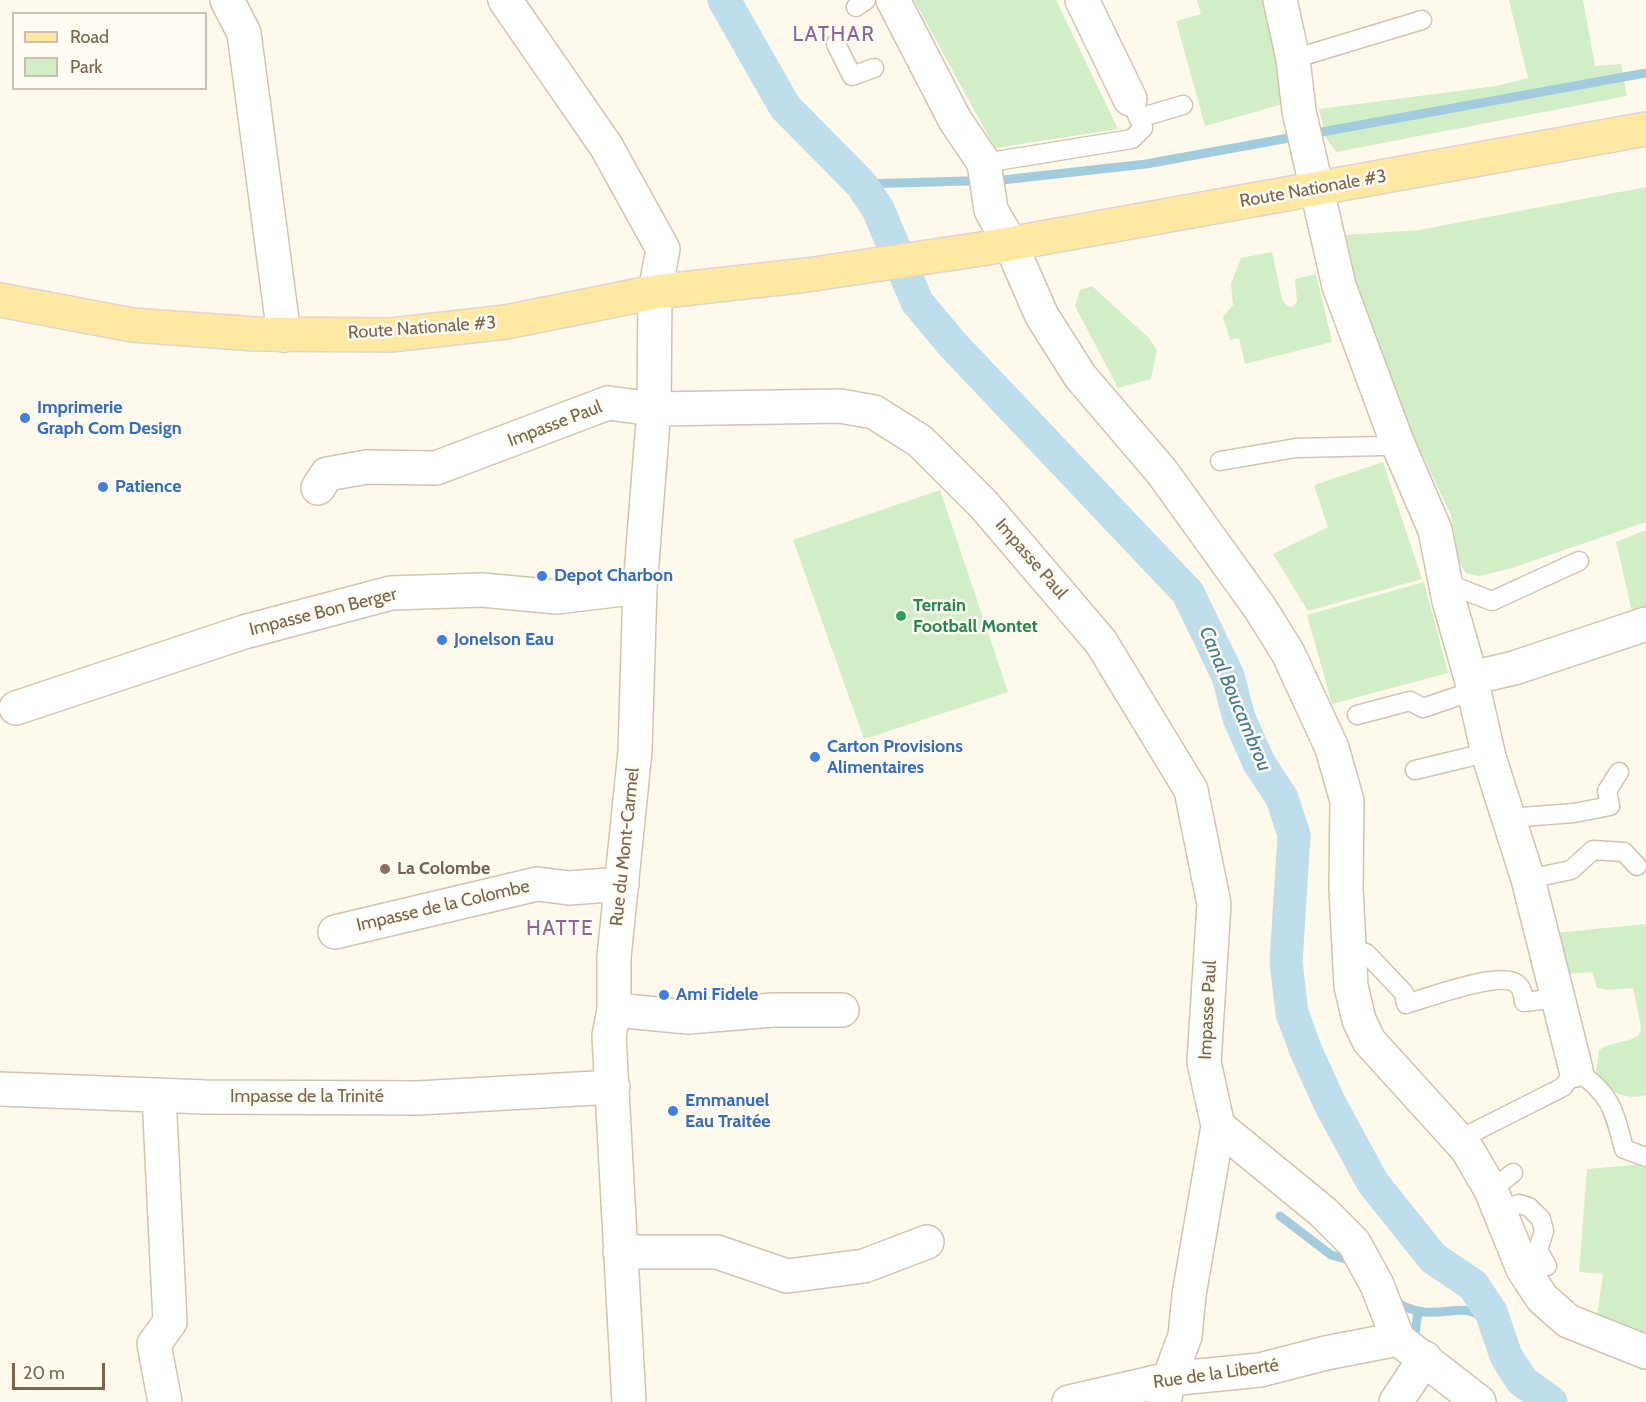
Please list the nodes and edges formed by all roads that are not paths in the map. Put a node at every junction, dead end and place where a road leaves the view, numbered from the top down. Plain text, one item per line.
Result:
1 (227, 0) edge
2 (505, 0) edge
3 (893, 0) edge
4 (1082, 0) edge
5 (1280, 0) edge
6 (1422, 20) dead end
7 (836, 44) dead end
8 (1293, 58) junction
9 (874, 68) dead end
10 (1183, 105) dead end
11 (1134, 109) junction
12 (1646, 129) edge
13 (984, 163) junction
14 (1317, 188) junction
15 (995, 246) junction
16 (655, 292) junction
17 (0, 300) edge
18 (284, 335) junction
19 (654, 409) junction
20 (1397, 442) junction
21 (1220, 461) dead end
22 (318, 488) dead end
23 (1579, 561) dead end
24 (1446, 583) junction
25 (640, 587) junction
26 (1645, 629) edge
27 (1472, 685) junction
28 (16, 708) dead end
29 (1357, 715) dead end
30 (1489, 757) junction
31 (1415, 770) dead end
32 (1619, 772) dead end
33 (1509, 818) junction
34 (1636, 866) dead end
35 (1528, 879) junction
36 (622, 885) junction
37 (335, 932) dead end
38 (1348, 949) junction
39 (1558, 998) junction
40 (614, 1010) junction
41 (842, 1010) dead end
42 (1576, 1070) junction
43 (613, 1087) junction
44 (0, 1089) edge
45 (159, 1095) junction
46 (1218, 1126) junction
47 (1458, 1140) junction
48 (1646, 1157) edge
49 (1501, 1191) junction
50 (927, 1242) dead end
51 (620, 1252) junction
52 (1547, 1266) dead end
53 (1398, 1339) junction
54 (1646, 1352) edge
55 (1425, 1358) junction
56 (1167, 1390) edge
57 (165, 1402) edge
58 (629, 1402) edge
59 (1069, 1402) edge
60 (1396, 1402) edge
61 (1479, 1402) edge

1 - 18 street
2 - 16 street, Rue du Mont-Carmel
3 - 13 street
4 - 11 street
5 - 8 street
6 - 8 lane
7 - 9 lane
8 - 14 street
10 - 11 lane
11 - 13 lane
12 - 14 main road, Route Nationale #3
13 - 15 street
14 - 15 main road, Route Nationale #3
14 - 20 street
15 - 16 main road, Route Nationale #3
15 - 38 street
16 - 18 main road, Route Nationale #3
16 - 19 street, Rue du Mont-Carmel
17 - 18 main road, Route Nationale #3
19 - 22 street, Impasse Paul
19 - 25 street, Rue du Mont-Carmel
19 - 46 street, Impasse Paul
20 - 21 lane
20 - 24 street
23 - 24 lane
24 - 27 street
25 - 28 street, Impasse Bon Berger
25 - 36 street, Rue du Mont-Carmel
26 - 27 street
27 - 29 lane
27 - 30 street
30 - 31 lane
30 - 33 street
32 - 33 lane
33 - 35 street
34 - 35 lane
35 - 39 street
36 - 37 street, Impasse de la Colombe
36 - 40 street, Rue du Mont-Carmel
38 - 39 lane
38 - 47 street
39 - 42 street
40 - 41 street
40 - 43 street, Rue du Mont-Carmel
42 - 47 lane
42 - 48 lane
43 - 45 street, Impasse de la Trinité
43 - 51 street, Rue du Mont-Carmel
44 - 45 street, Impasse de la Trinité
45 - 57 street
46 - 53 street
46 - 56 street, Impasse Paul
47 - 49 street
49 - 52 lane
49 - 54 street
50 - 51 street
51 - 58 street, Rue du Mont-Carmel
53 - 55 street
53 - 56 street, Rue de la Liberté
55 - 60 street
55 - 61 street
56 - 59 street, Rue de la Liberté

